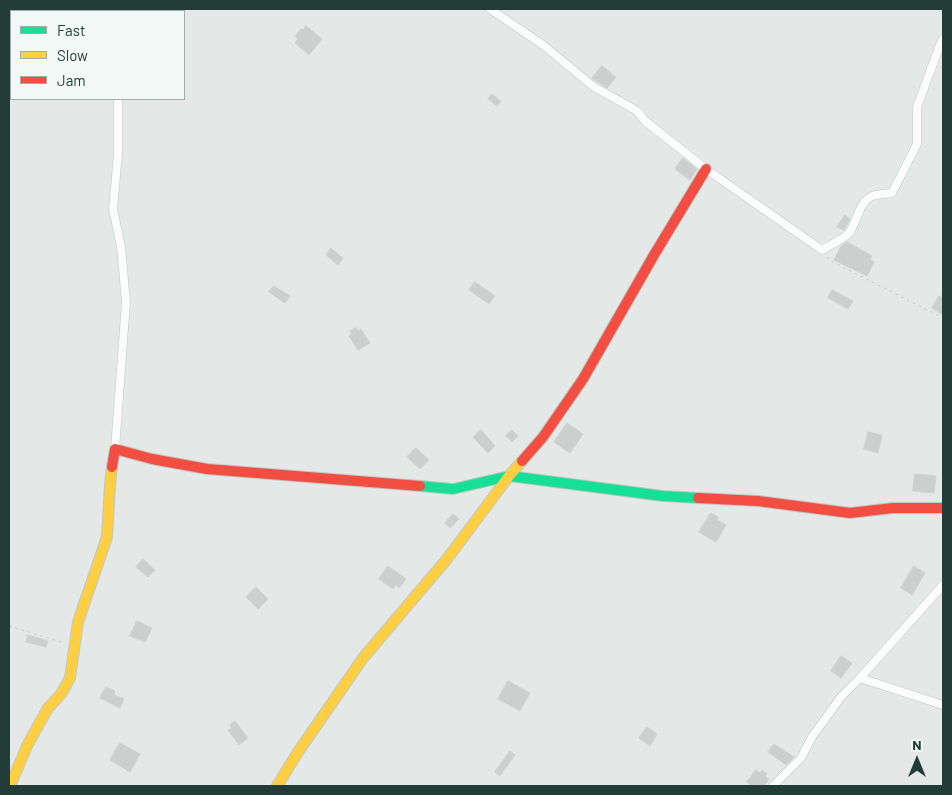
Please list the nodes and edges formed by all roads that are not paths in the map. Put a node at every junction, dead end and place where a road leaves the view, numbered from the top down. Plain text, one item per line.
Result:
1 (490, 9) edge
2 (943, 39) edge
3 (118, 100) edge
4 (706, 169) junction
5 (115, 449) junction
6 (509, 476) junction
7 (943, 508) edge
8 (943, 585) edge
9 (860, 678) junction
10 (943, 705) edge
11 (10, 786) edge
12 (277, 786) edge
13 (774, 786) edge

1 - 4 street
2 - 4 street
3 - 5 street
4 - 6 street
5 - 6 street
5 - 11 street
6 - 7 street
6 - 12 street
8 - 9 street
9 - 10 street
9 - 13 street

